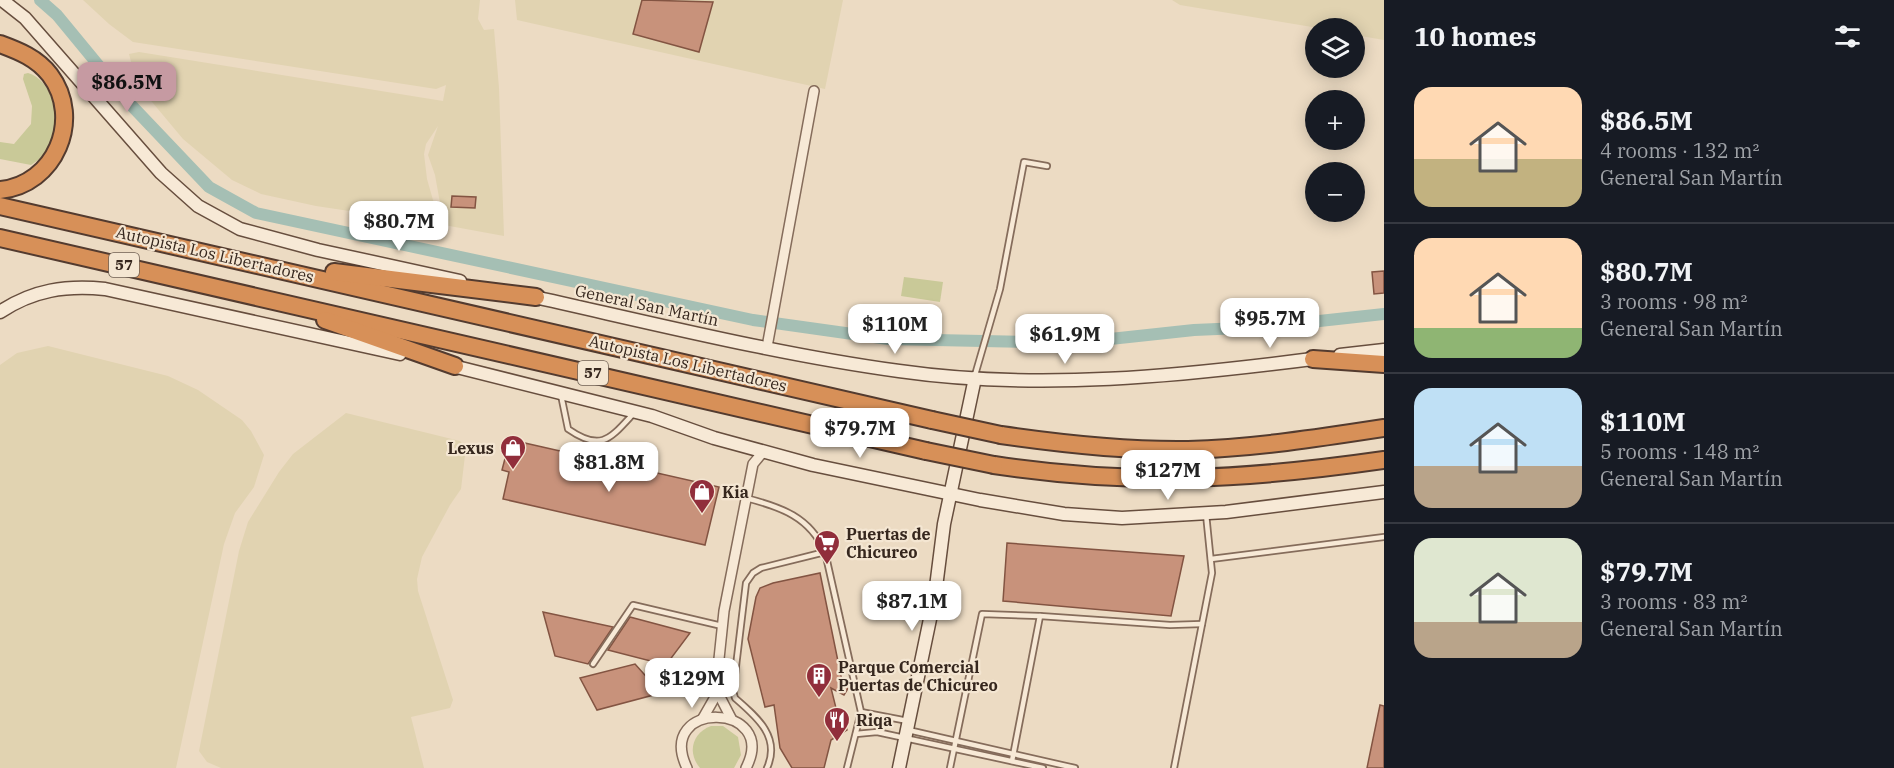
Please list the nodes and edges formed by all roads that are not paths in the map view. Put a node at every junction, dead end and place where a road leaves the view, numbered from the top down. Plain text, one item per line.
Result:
1 (2, 0) edge
2 (0, 44) edge
3 (814, 91) dead end
4 (1047, 166) dead end
5 (0, 190) edge
6 (0, 206) edge
7 (0, 238) edge
8 (0, 250) edge
9 (68, 253) junction
10 (274, 267) junction
11 (260, 296) junction
12 (536, 297) junction
13 (0, 312) edge
14 (767, 347) junction
15 (1384, 350) edge
16 (1313, 359) junction
17 (1384, 364) edge
18 (456, 366) junction
19 (975, 378) junction
20 (561, 392) junction
21 (635, 412) junction
22 (1384, 428) edge
23 (759, 456) junction
24 (1384, 460) edge
25 (1384, 492) edge
26 (951, 494) junction
27 (746, 498) junction
28 (1206, 514) junction
29 (1384, 537) edge
30 (825, 552) junction
31 (1211, 559) junction
32 (1040, 616) junction
33 (1202, 624) junction
34 (722, 626) junction
35 (593, 664) dead end
36 (717, 688) junction
37 (861, 712) junction
38 (703, 718) junction
39 (731, 718) junction
40 (907, 730) junction
41 (856, 734) junction
42 (956, 741) junction
43 (954, 749) junction
44 (1013, 754) junction
45 (1012, 761) junction
46 (687, 768) edge
47 (746, 768) edge
48 (767, 768) edge
49 (847, 768) edge
50 (899, 768) edge
51 (950, 768) edge
52 (1043, 768) edge
53 (1075, 768) edge
54 (1174, 768) edge

1 - 12 main road, General San Martín
2 - 5 highway
3 - 14 street
4 - 19 lane
6 - 10 highway, Autopista Los Libertadores / 57
7 - 9 highway, Autopista Los Libertadores / 57
8 - 9 highway
9 - 11 highway, Autopista Los Libertadores / 57
10 - 12 highway
10 - 22 highway, Autopista Los Libertadores / 57, bridge
11 - 18 highway
11 - 24 highway, Autopista Los Libertadores / 57, bridge
12 - 14 main road, General San Martín
13 - 18 main road
14 - 19 main road, General San Martín
15 - 16 main road, General San Martín
16 - 17 highway
16 - 19 main road, General San Martín
18 - 20 main road
19 - 26 main road
20 - 21 main road
20 - 21 lane
21 - 23 main road
23 - 26 main road
23 - 27 street
25 - 28 main road
26 - 28 main road
26 - 40 main road
27 - 30 lane
27 - 34 street
28 - 31 lane
29 - 31 lane
30 - 37 lane
30 - 48 lane
31 - 33 lane
32 - 33 lane
32 - 42 lane
32 - 44 lane
33 - 54 lane
34 - 35 lane
34 - 36 street
36 - 38 street
36 - 39 street
37 - 40 lane
37 - 41 lane
38 - 39 street
38 - 46 street
39 - 47 street
40 - 41 lane
40 - 42 lane
40 - 43 lane
40 - 50 main road
41 - 49 lane
42 - 43 lane
42 - 44 lane
43 - 45 lane
43 - 51 lane
44 - 45 lane
44 - 53 lane
45 - 52 lane

